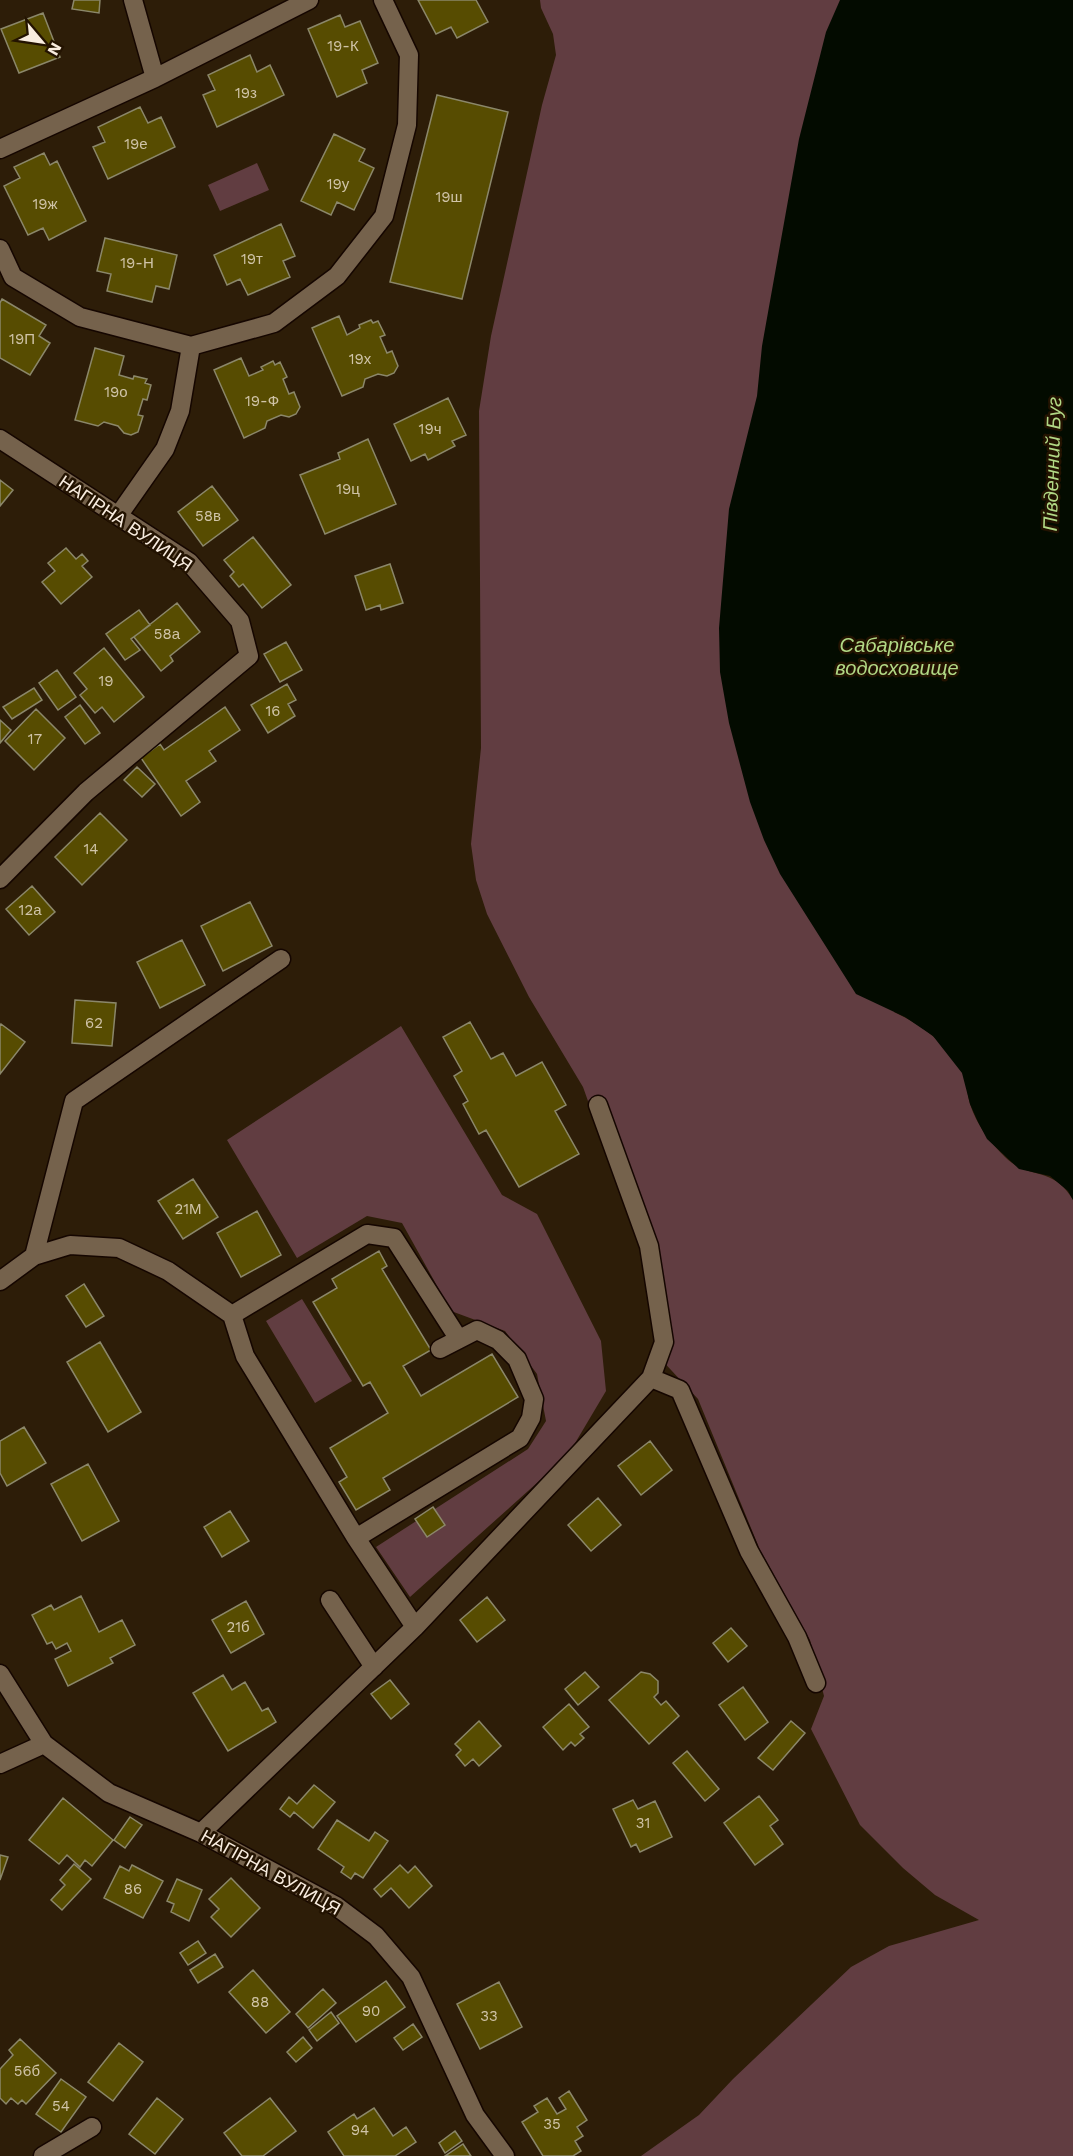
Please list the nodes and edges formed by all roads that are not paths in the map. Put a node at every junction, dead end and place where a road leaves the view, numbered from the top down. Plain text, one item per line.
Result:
1 (133, 0) edge
2 (309, 0) edge
3 (383, 0) edge
4 (155, 78) junction
5 (0, 149) edge
6 (0, 249) edge
7 (191, 346) junction
8 (0, 439) edge
9 (118, 516) junction
10 (0, 879) edge
11 (281, 959) dead end
12 (598, 1105) dead end
13 (34, 1256) junction
14 (0, 1281) edge
15 (232, 1315) junction
16 (458, 1338) junction
17 (440, 1349) dead end
18 (651, 1378) junction
19 (356, 1538) junction
20 (330, 1600) dead end
21 (415, 1627) junction
22 (374, 1667) junction
23 (0, 1674) edge
24 (816, 1683) dead end
25 (44, 1744) junction
26 (0, 1764) edge
27 (201, 1833) junction
28 (92, 2127) dead end
29 (43, 2156) edge
30 (506, 2156) edge

1 - 4 street
2 - 4 street
3 - 7 street
4 - 5 street
6 - 7 street
7 - 9 street
8 - 9 street, НАГІРНА ВУЛИЦЯ
9 - 10 street, НАГІРНА ВУЛИЦЯ
11 - 13 street
12 - 18 street
13 - 14 street
13 - 15 street
15 - 16 street
15 - 19 street
16 - 17 street
16 - 19 street
18 - 21 street
18 - 24 street
19 - 21 street
20 - 22 street
21 - 22 street
22 - 27 street
23 - 25 street, НАГІРНА ВУЛИЦЯ
25 - 26 street
25 - 27 street, НАГІРНА ВУЛИЦЯ
27 - 30 street, НАГІРНА ВУЛИЦЯ
28 - 29 street

